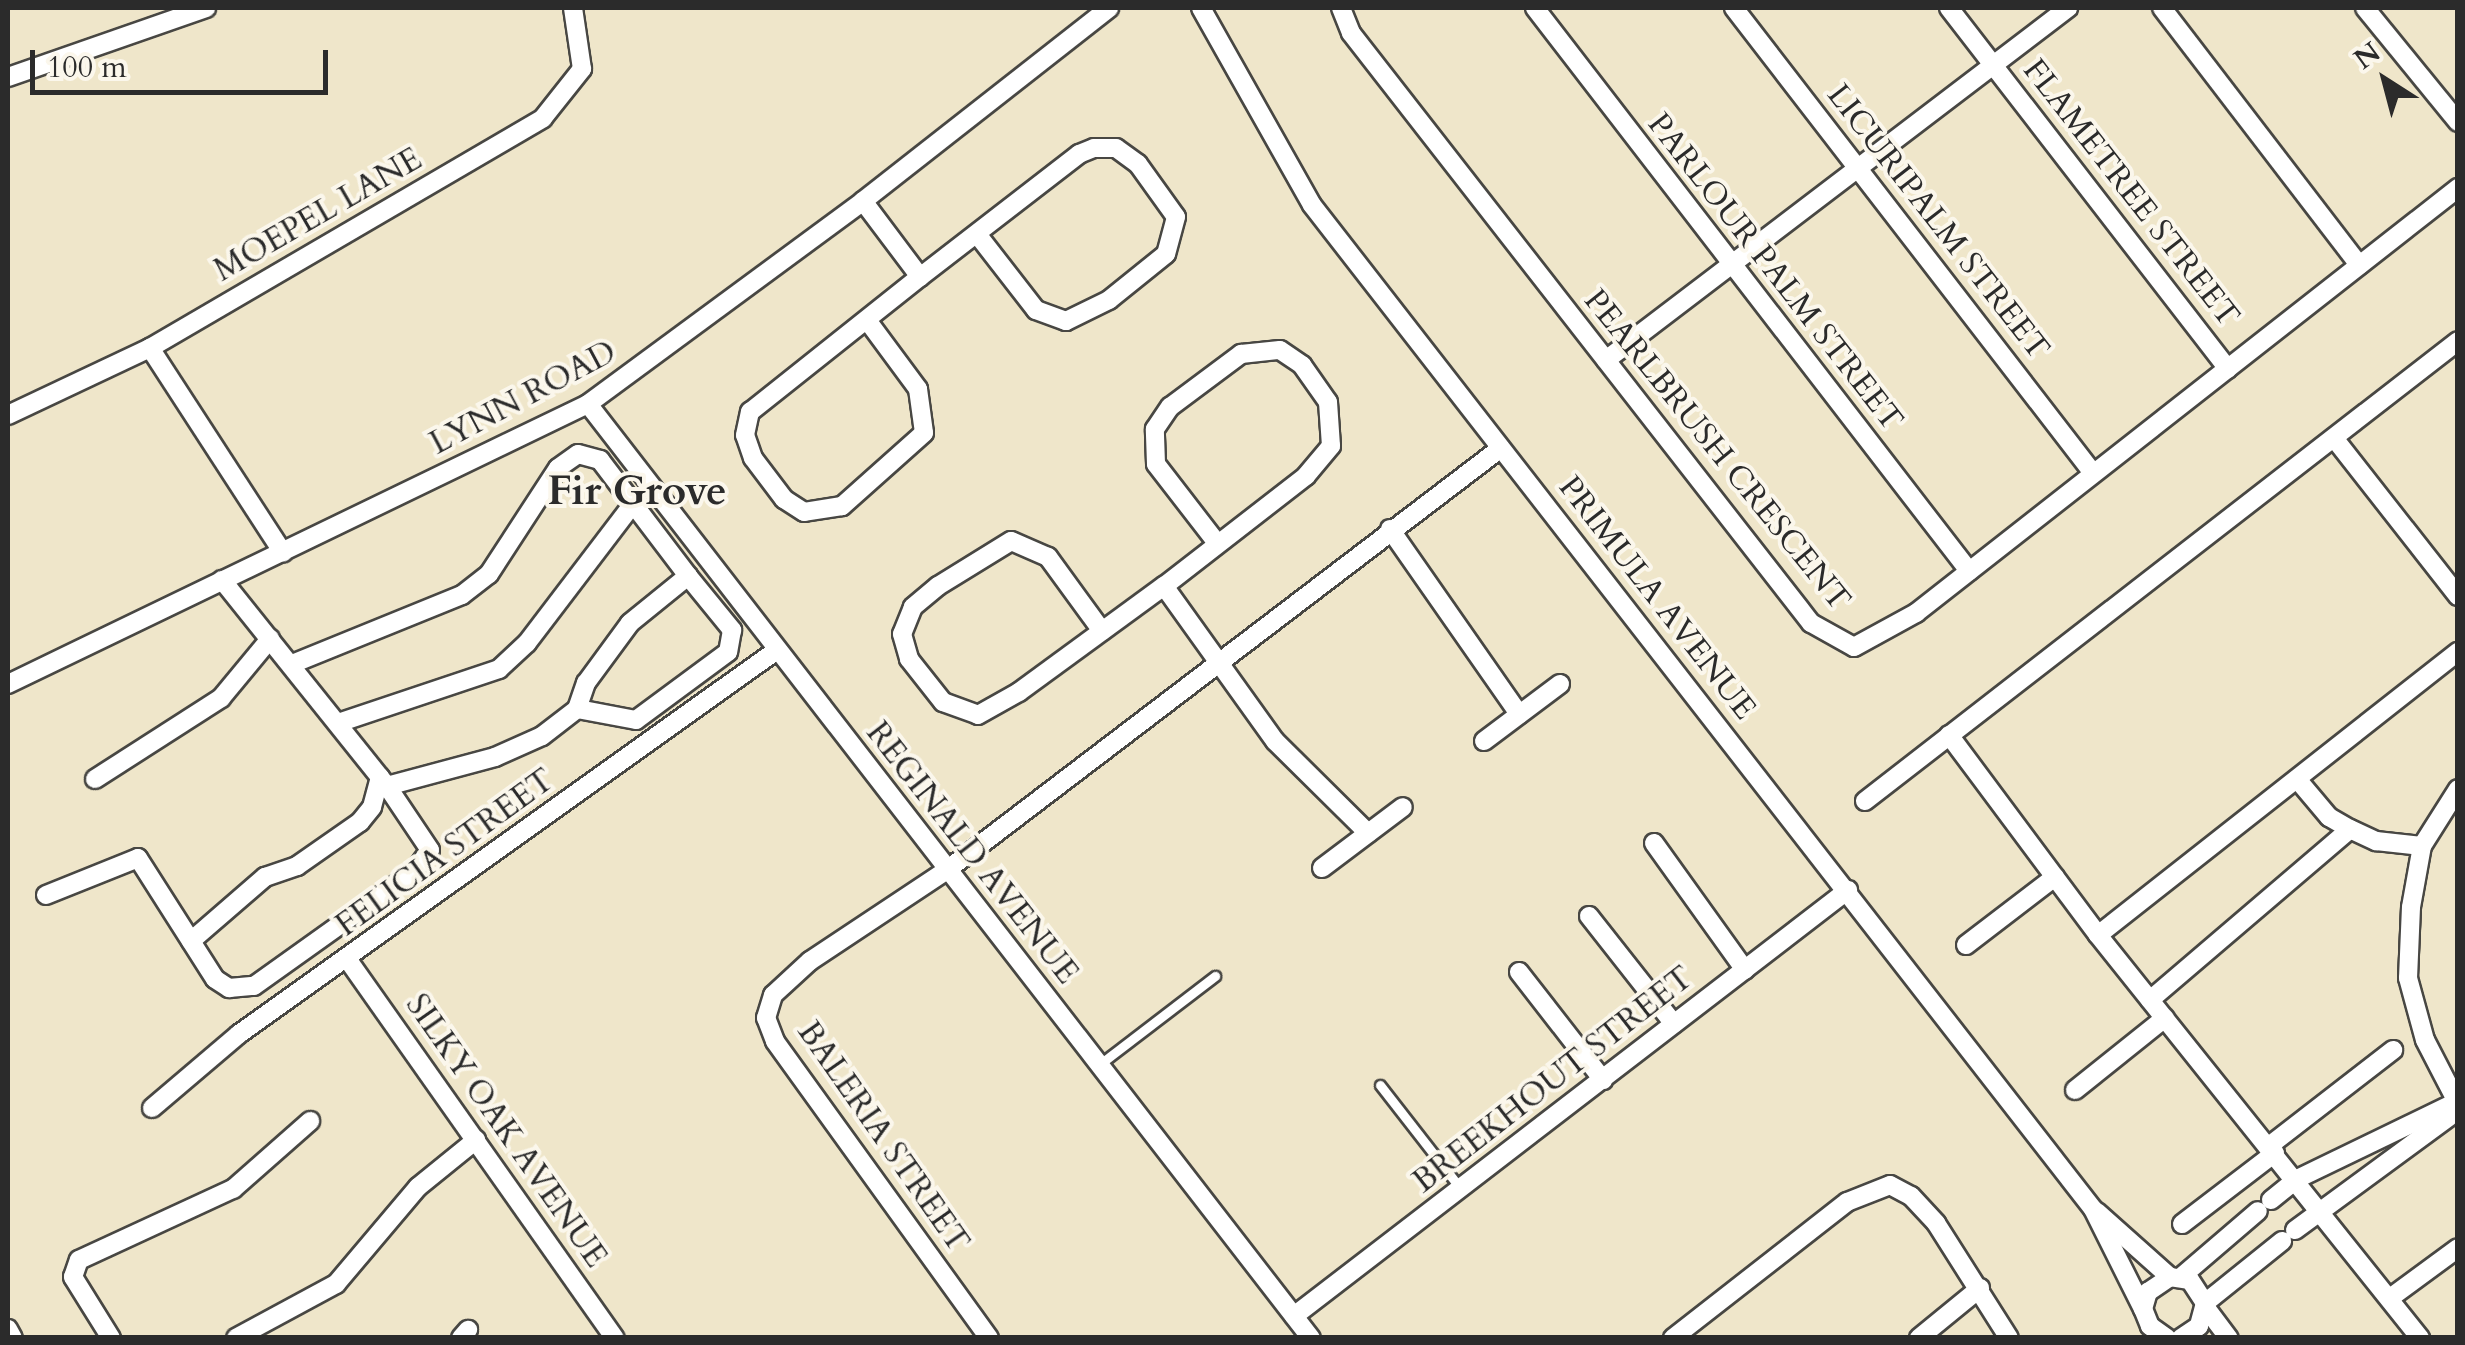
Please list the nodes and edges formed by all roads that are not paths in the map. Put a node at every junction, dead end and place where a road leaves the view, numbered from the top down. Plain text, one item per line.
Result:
1 (206, 8) edge
2 (573, 8) edge
3 (1108, 8) edge
4 (1201, 8) edge
5 (1341, 8) edge
6 (1535, 8) edge
7 (1734, 8) edge
8 (1950, 8) edge
9 (2068, 8) edge
10 (2162, 8) edge
11 (2365, 8) edge
12 (1996, 66) junction
13 (8, 77) edge
14 (2458, 122) edge
15 (1860, 169) junction
16 (2458, 188) edge
17 (863, 201) junction
18 (977, 234) junction
19 (2359, 265) junction
20 (1732, 268) junction
21 (920, 277) junction
22 (867, 320) junction
23 (2458, 341) edge
24 (150, 348) junction
25 (1606, 360) junction
26 (2228, 369) junction
27 (588, 404) junction
28 (8, 415) edge
29 (2334, 438) junction
30 (1500, 448) junction
31 (2093, 474) junction
32 (633, 504) junction
33 (1390, 529) junction
34 (1217, 543) junction
35 (283, 553) junction
36 (1969, 571) junction
37 (688, 576) junction
38 (222, 580) junction
39 (1164, 586) junction
40 (2458, 596) edge
41 (1102, 631) junction
42 (270, 638) junction
43 (777, 650) junction
44 (2458, 652) edge
45 (1218, 662) junction
46 (292, 664) junction
47 (8, 684) edge
48 (1560, 684) dead end
49 (577, 709) junction
50 (1519, 714) junction
51 (338, 723) junction
52 (1949, 735) junction
53 (1484, 741) dead end
54 (95, 779) dead end
55 (2297, 779) junction
56 (383, 781) junction
57 (2458, 789) edge
58 (1865, 801) dead end
59 (1403, 806) dead end
60 (2350, 830) junction
61 (1368, 833) junction
62 (1654, 843) dead end
63 (2422, 846) junction
64 (1322, 868) dead end
65 (947, 870) junction
66 (2055, 878) junction
67 (1848, 890) junction
68 (46, 895) dead end
69 (1589, 916) dead end
70 (2098, 936) junction
71 (191, 941) junction
72 (1966, 945) dead end
73 (348, 960) junction
74 (1745, 970) junction
75 (1520, 972) dead end
76 (1216, 976) dead end
77 (2150, 1000) junction
78 (2165, 1018) junction
79 (1674, 1024) junction
80 (2393, 1050) dead end
81 (1100, 1064) junction
82 (1603, 1080) junction
83 (1380, 1085) dead end
84 (2075, 1090) dead end
85 (2457, 1104) edge
86 (152, 1108) dead end
87 (310, 1121) dead end
88 (476, 1140) junction
89 (2272, 1150) junction
90 (2297, 1180) junction
91 (1461, 1188) junction
92 (2092, 1209) junction
93 (2321, 1211) junction
94 (2182, 1224) dead end
95 (2458, 1248) edge
96 (2176, 1277) junction
97 (1980, 1288) junction
98 (2390, 1298) junction
99 (2205, 1305) junction
100 (2143, 1310) junction
101 (1294, 1316) junction
102 (8, 1330) edge
103 (2165, 1337) edge
104 (13, 1338) edge
105 (111, 1338) edge
106 (236, 1338) edge
107 (615, 1338) edge
108 (989, 1338) edge
109 (1310, 1338) edge
110 (1673, 1338) edge
111 (1919, 1338) edge
112 (2009, 1338) edge
113 (2181, 1338) edge
114 (2229, 1338) edge
115 (2420, 1338) edge

1 - 13 street
2 - 24 street, MOEPEL LANE
3 - 17 street, LYNN ROAD
4 - 30 street, PRIMULA AVENUE
5 - 25 street, PEARLBRUSH CRESCENT
6 - 20 street, PARLOUR PALM STREET
7 - 15 street, LICURIPALM STREET
8 - 12 street, FLAMETREE STREET
9 - 12 street
10 - 19 street
11 - 14 street
12 - 15 street
12 - 26 street, FLAMETREE STREET
15 - 20 street
15 - 31 street, LICURIPALM STREET
16 - 19 street, PEARLBRUSH CRESCENT
17 - 21 street
17 - 27 street, LYNN ROAD
18 - 18 street
18 - 21 street
19 - 26 street, PEARLBRUSH CRESCENT
20 - 25 street
20 - 36 street, PARLOUR PALM STREET
21 - 22 street
22 - 22 street
23 - 29 street
24 - 28 street, MOEPEL LANE
24 - 35 street
25 - 36 street, PEARLBRUSH CRESCENT
26 - 31 street, PEARLBRUSH CRESCENT
27 - 35 street, LYNN ROAD
27 - 43 street, REGINALD AVENUE
29 - 40 street
29 - 52 street
30 - 33 street
30 - 67 street, PRIMULA AVENUE
31 - 36 street, PEARLBRUSH CRESCENT
32 - 37 street
32 - 46 street
32 - 51 street
33 - 45 street
33 - 50 street
34 - 34 street
34 - 39 street
35 - 38 street, LYNN ROAD
37 - 49 street
37 - 49 street
38 - 42 street
38 - 47 street, LYNN ROAD
39 - 41 street
39 - 45 street
41 - 41 street
42 - 46 street
42 - 54 street
43 - 65 street, REGINALD AVENUE
43 - 73 street, FELICIA STREET
44 - 55 street
45 - 61 street
45 - 65 street
46 - 51 street
48 - 50 street
49 - 56 street
50 - 53 street
51 - 56 street
52 - 58 street
52 - 66 street
55 - 60 street
55 - 70 street
56 - 71 street
56 - 71 street
57 - 63 street
59 - 61 street
60 - 63 street
60 - 77 street
61 - 64 street
62 - 74 street
63 - 85 street
65 - 81 street, REGINALD AVENUE
65 - 108 street, BALERIA STREET
66 - 70 street
66 - 72 street
67 - 74 street, BREEKHOUT STREET
67 - 92 street, PRIMULA AVENUE
68 - 71 street
69 - 79 street
70 - 77 street
73 - 86 street, FELICIA STREET
73 - 88 street, SILKY OAK AVENUE
74 - 79 street, BREEKHOUT STREET
75 - 82 street
76 - 81 lane
77 - 78 street
78 - 84 street
78 - 89 street
79 - 82 street, BREEKHOUT STREET
80 - 89 street
81 - 101 street, REGINALD AVENUE
82 - 91 street, BREEKHOUT STREET
83 - 91 lane
85 - 90 street
85 - 93 street
87 - 105 street
88 - 106 street
88 - 107 street, SILKY OAK AVENUE
89 - 90 street
89 - 94 street
90 - 93 street
90 - 96 street
91 - 101 street, BREEKHOUT STREET
92 - 96 street, PRIMULA AVENUE
92 - 100 street, PRIMULA AVENUE
93 - 98 street
93 - 99 street
95 - 98 street
96 - 99 street, PRIMULA AVENUE
96 - 100 street
97 - 110 street
97 - 111 street
97 - 112 street
98 - 115 street
99 - 113 street
99 - 114 street
100 - 103 street, PRIMULA AVENUE
101 - 109 street, REGINALD AVENUE
102 - 104 street

